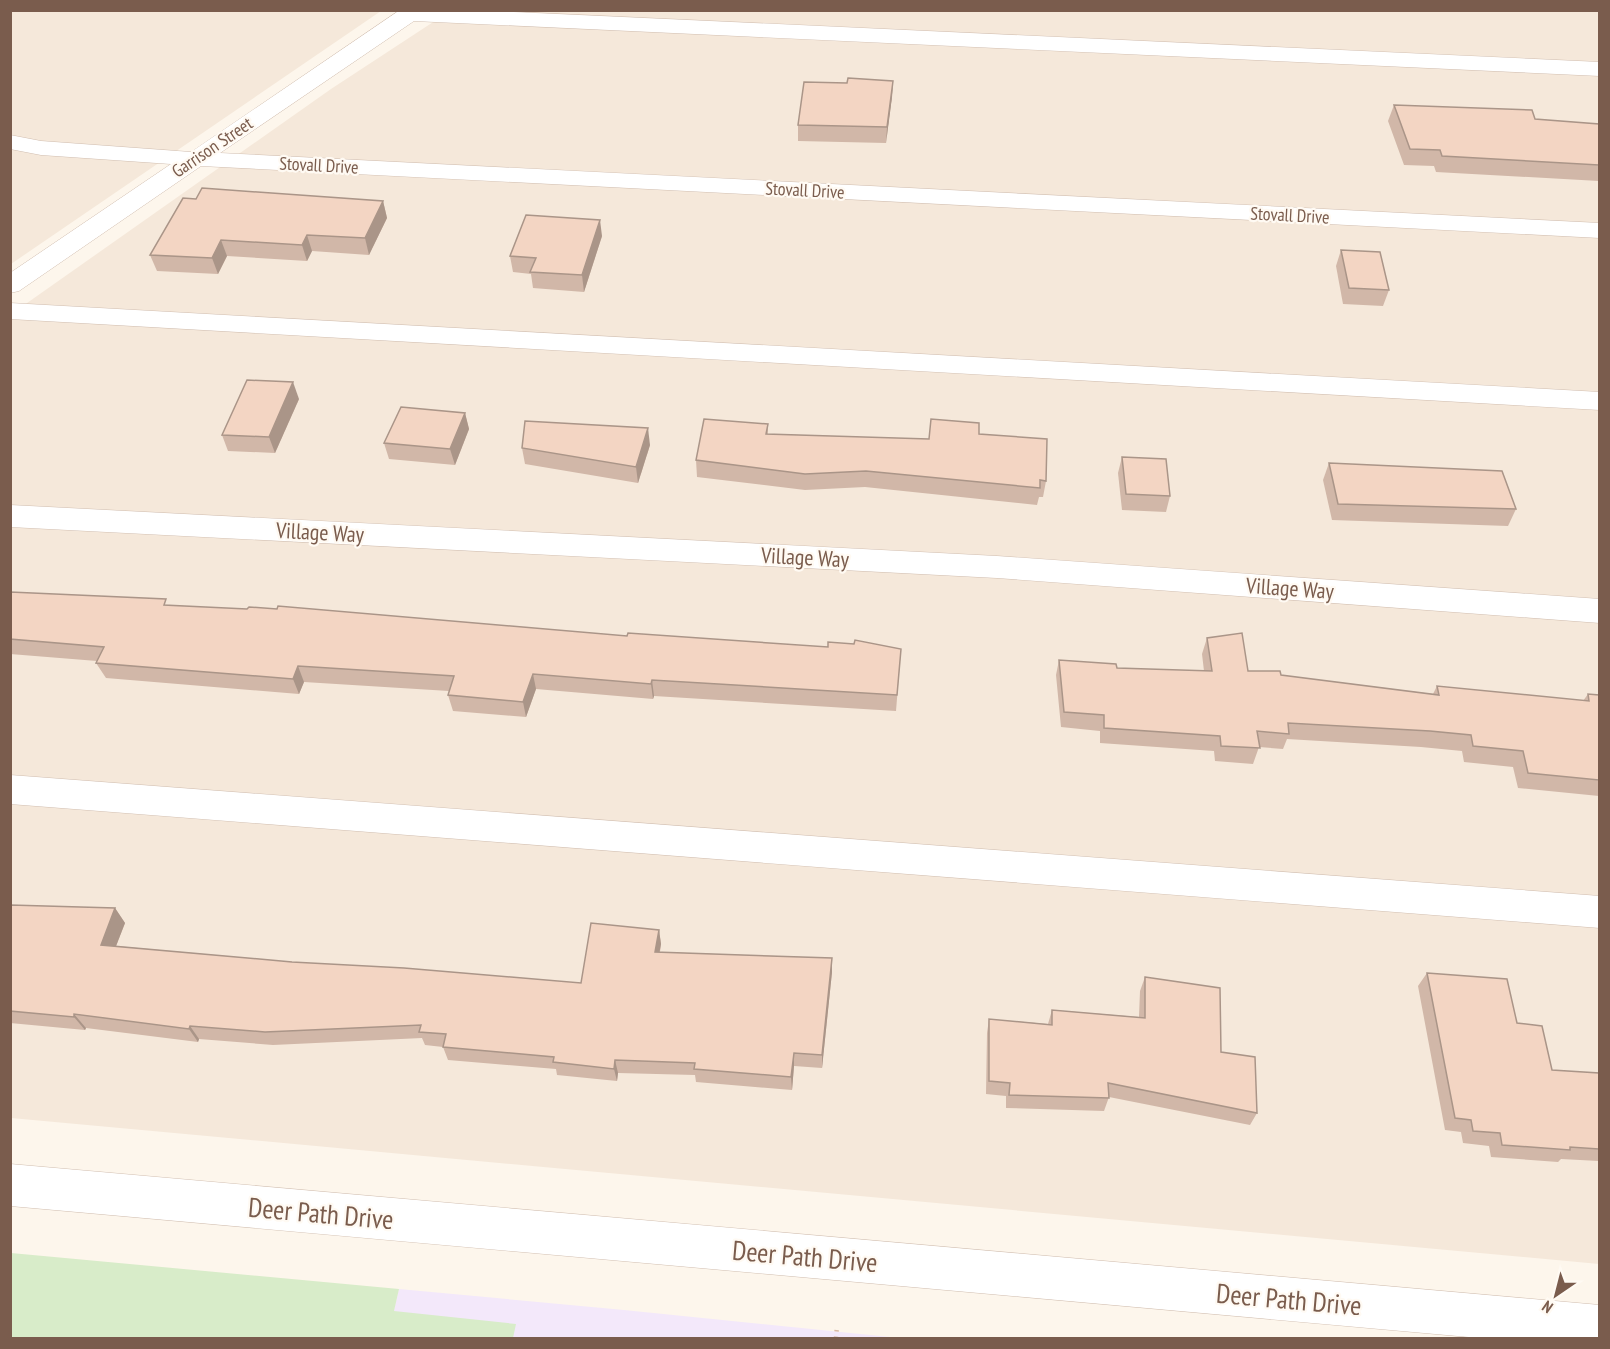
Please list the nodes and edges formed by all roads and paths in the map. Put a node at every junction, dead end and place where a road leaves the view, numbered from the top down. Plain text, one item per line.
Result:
1 (412, 12) edge
2 (1599, 69) edge
3 (10, 142) edge
4 (195, 159) junction
5 (1599, 231) edge
6 (10, 285) edge
7 (10, 311) edge
8 (1599, 401) edge
9 (10, 516) edge
10 (1599, 611) edge
11 (10, 789) edge
12 (1599, 912) edge
13 (10, 1185) edge
14 (837, 1326) dead end
15 (1599, 1327) edge
16 (836, 1338) edge

1 - 2 street
1 - 4 street, Garrison Street
3 - 4 street, Stovall Drive
4 - 5 street, Stovall Drive
4 - 6 street, Garrison Street
7 - 8 street
9 - 10 street, Village Way
11 - 12 street
13 - 15 street, Deer Path Drive
14 - 16 path

